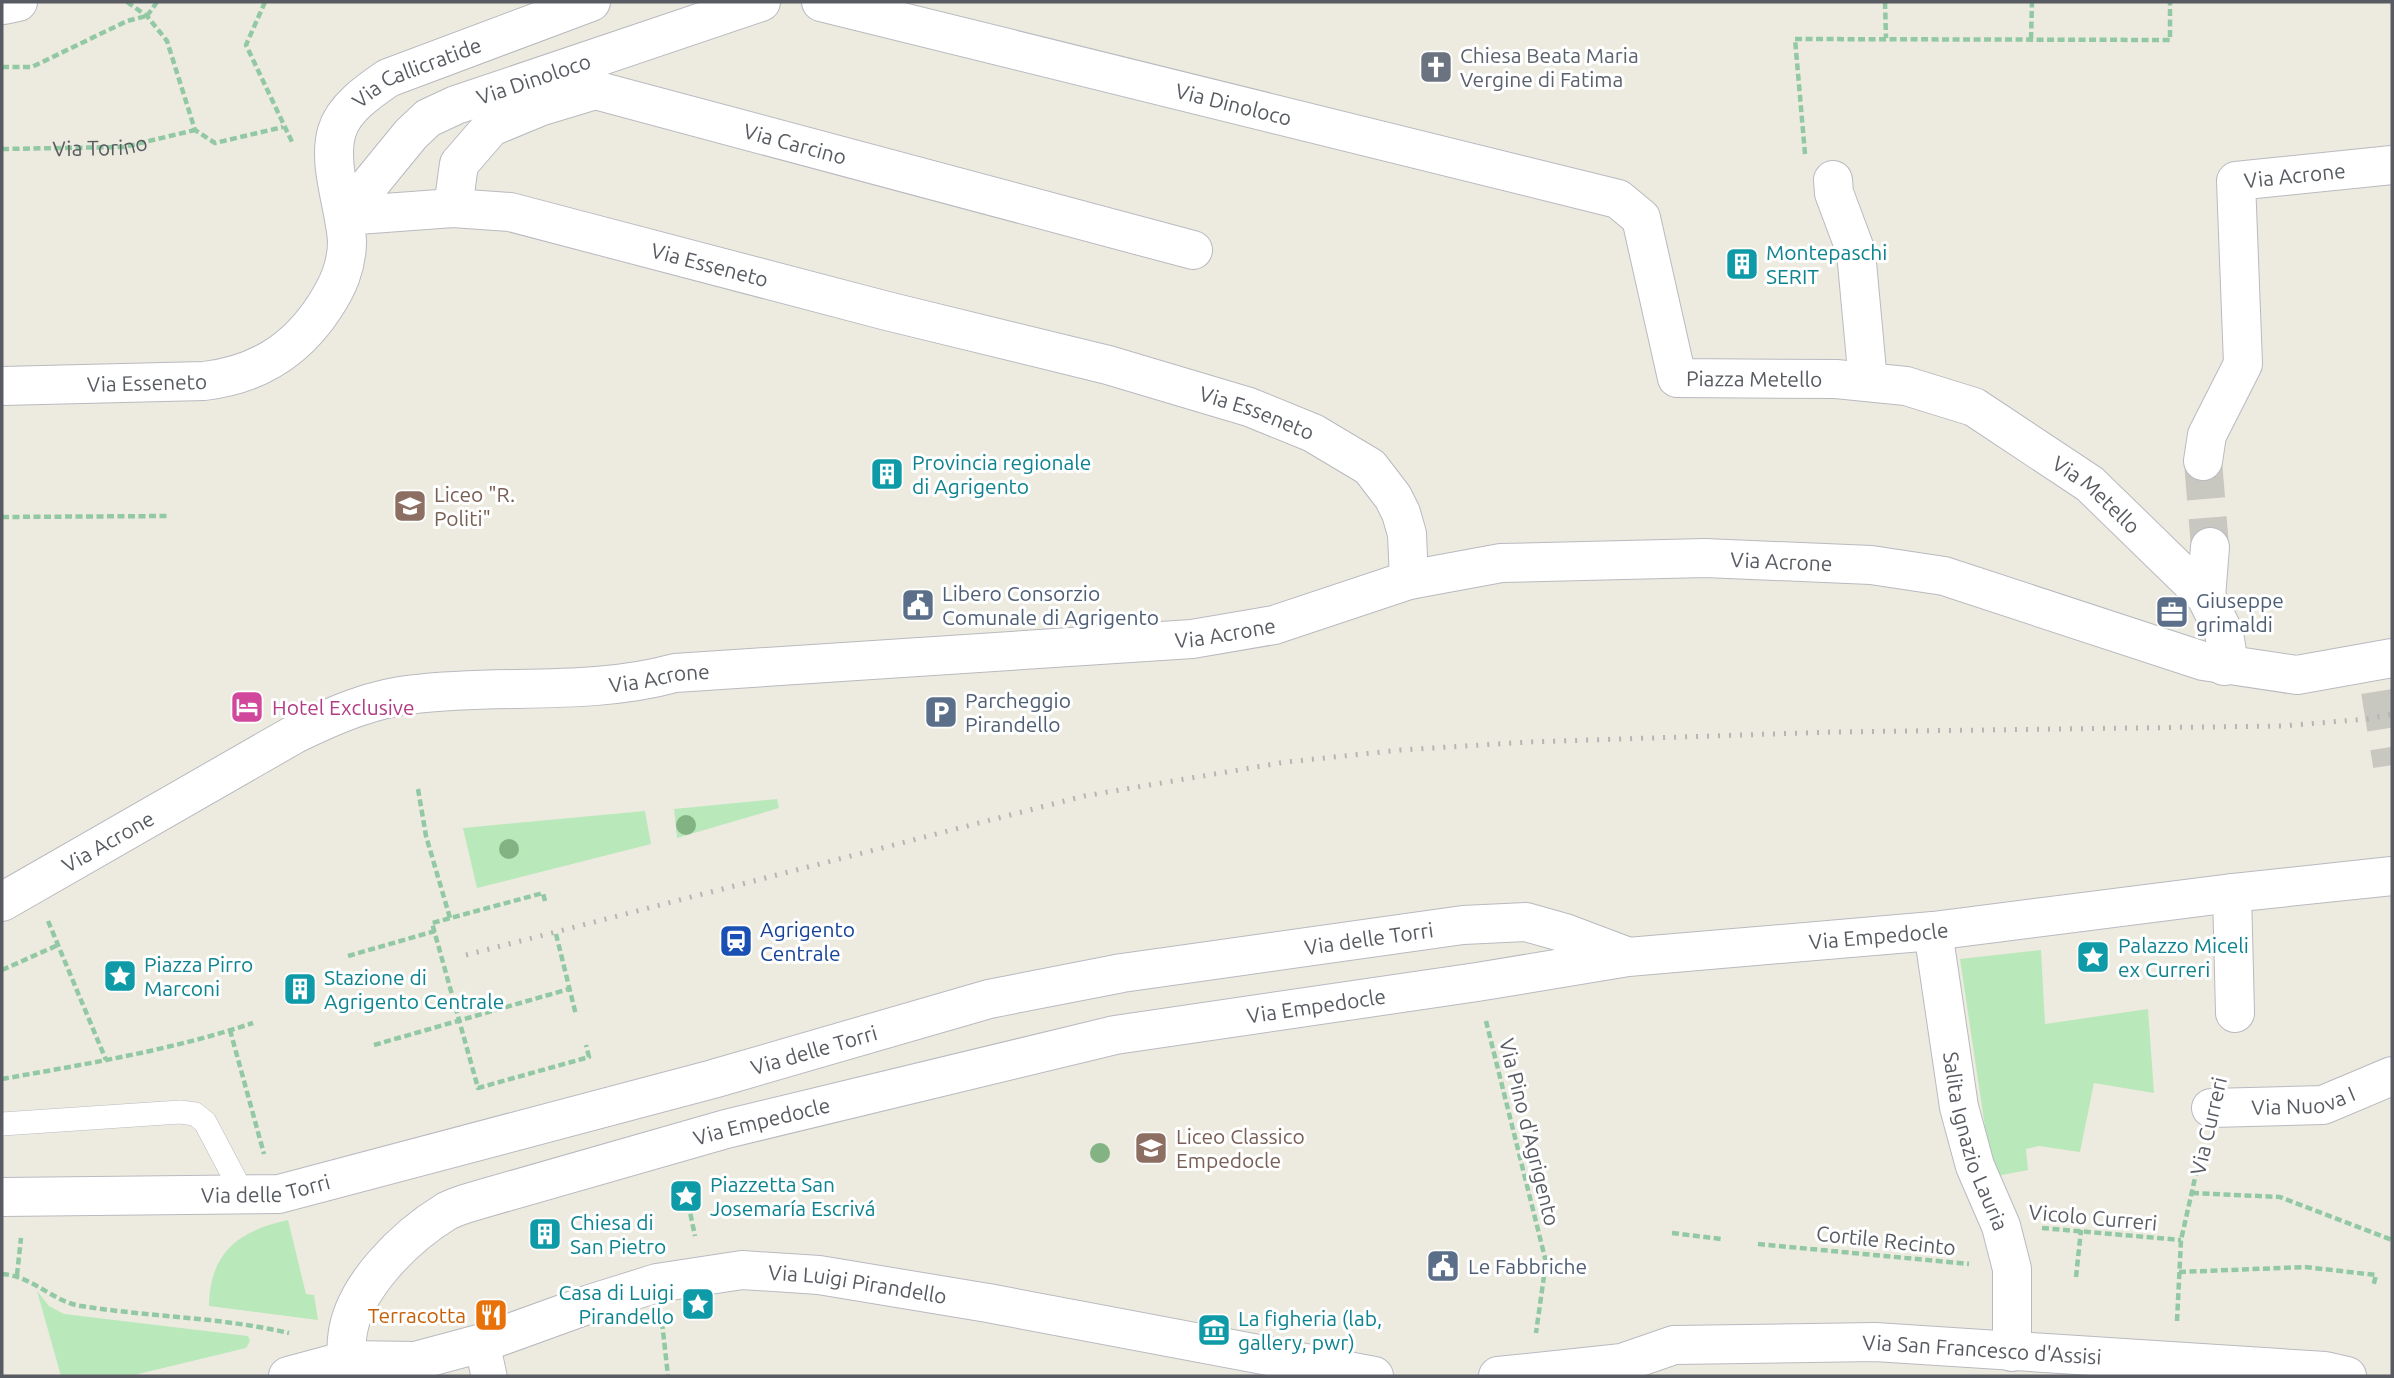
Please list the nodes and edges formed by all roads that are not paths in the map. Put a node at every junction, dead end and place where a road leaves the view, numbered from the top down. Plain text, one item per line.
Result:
1 (2, 2) edge
2 (18, 2) edge
3 (592, 2) edge
4 (761, 2) edge
5 (821, 2) edge
6 (2392, 165) edge
7 (1819, 169) road end
8 (453, 208) junction
9 (344, 216) junction
10 (1641, 218) joint
11 (1193, 250) dead end
12 (1868, 382) junction
13 (2, 386) edge
14 (1906, 386) joint
15 (2203, 461) tunnel mouth
16 (2210, 547) tunnel mouth
17 (1409, 580) junction
18 (2206, 597) junction
19 (2224, 666) junction
20 (2382, 670) edge
21 (2392, 876) edge
22 (2232, 893) junction
23 (2, 902) edge
24 (1933, 931) junction
25 (1628, 957) junction
26 (2235, 1013) dead end
27 (2392, 1076) edge
28 (2211, 1108) road end
29 (2, 1124) edge
30 (261, 1194) junction
31 (2, 1197) edge
32 (2012, 1352) junction
33 (485, 1360) edge
34 (349, 1368) edge
35 (1633, 1370) edge
36 (1514, 1374) edge
37 (288, 1376) edge
38 (1374, 1376) edge
39 (2347, 1376) edge

1 - 2 street
3 - 9 street, Via Callicratide
4 - 9 street, Via Dinoloco
5 - 10 street, Via Dinoloco
6 - 15 street, Via Acrone
7 - 12 street
8 - 9 street, Via Esseneto
8 - 11 street, Via Carcino
8 - 17 street, Via Esseneto
9 - 13 street, Via Esseneto
10 - 12 street, Piazza Metello
12 - 14 street, Piazza Metello
14 - 18 street, Via Metello
16 - 18 street
17 - 19 street, Via Acrone
17 - 23 street, Via Acrone
18 - 19 street, Via Metello
19 - 20 street, Via Acrone
21 - 22 street, Via Empedocle
22 - 24 street, Via Empedocle
22 - 26 street
24 - 25 street, Via Empedocle
24 - 32 street, Salita Ignazio Lauria
25 - 30 street, Via delle Torri
25 - 34 street, Via Empedocle
27 - 28 street, Via Nuova I
29 - 30 lane
30 - 31 street, Via delle Torri
32 - 35 street, Via San Francesco d'Assisi
32 - 39 street, Via San Francesco d'Assisi
33 - 34 street, Via Luigi Pirandello
33 - 38 street, Via Luigi Pirandello
34 - 37 street, Via Luigi Pirandello
35 - 36 street, Via San Francesco d'Assisi

